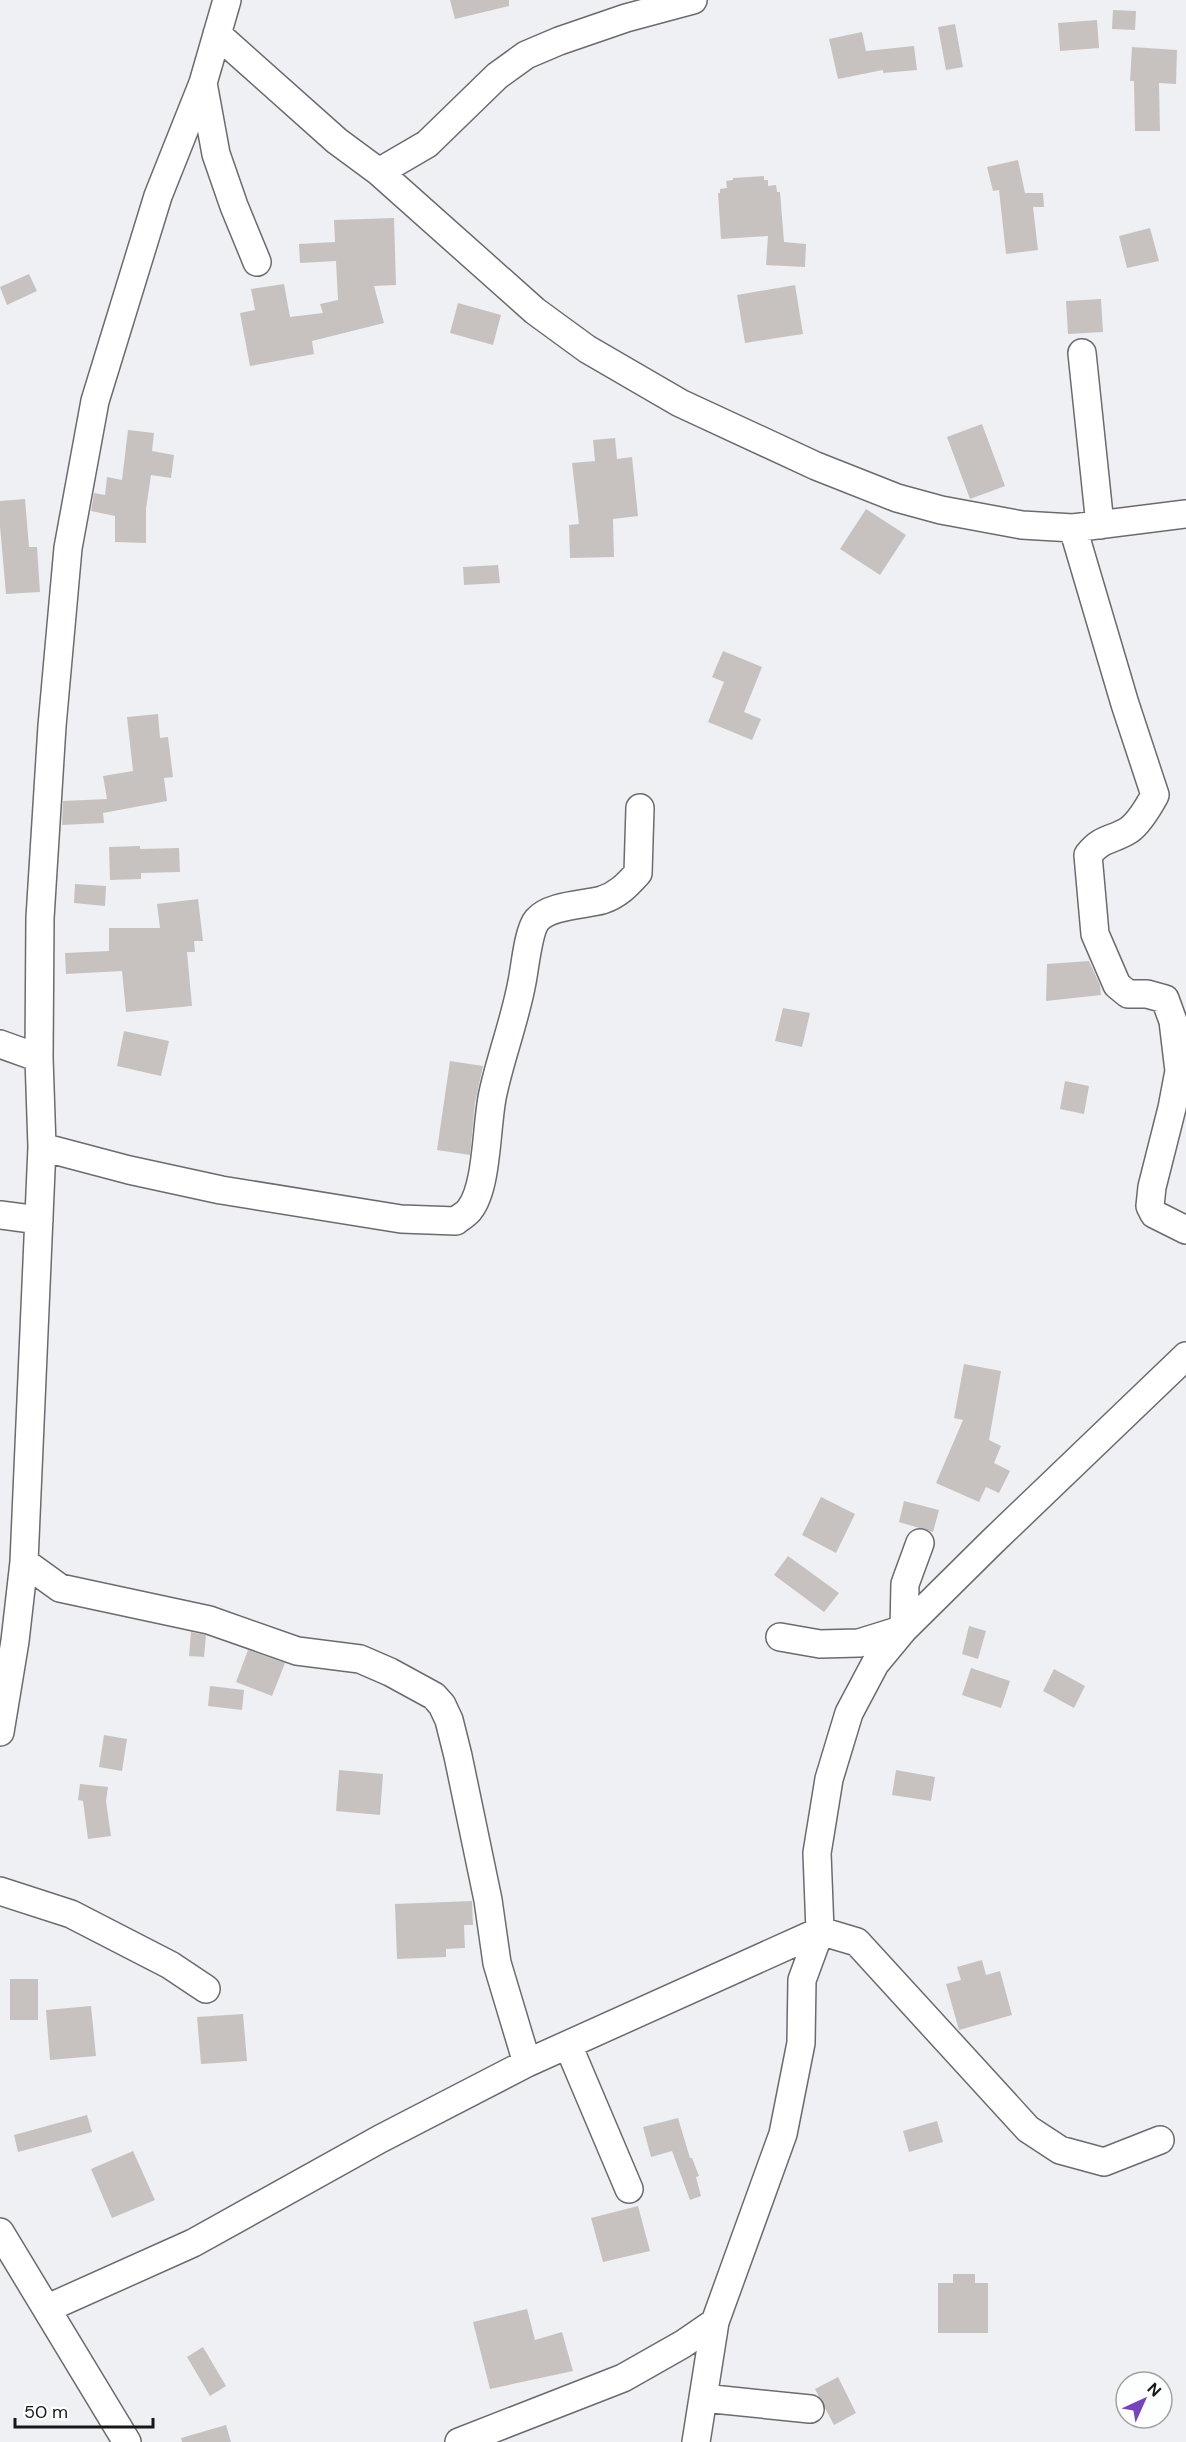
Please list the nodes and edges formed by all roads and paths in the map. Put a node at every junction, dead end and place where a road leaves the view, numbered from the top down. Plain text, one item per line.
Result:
1 (227, 0) edge
2 (693, 0) edge
3 (218, 34) junction
4 (203, 83) junction
5 (379, 172) junction
6 (258, 262) dead end
7 (1082, 353) dead end
8 (1186, 514) edge
9 (1086, 526) junction
10 (640, 808) dead end
11 (0, 1044) edge
12 (39, 1058) junction
13 (42, 1147) junction
14 (0, 1215) edge
15 (39, 1220) junction
16 (1186, 1230) edge
17 (1186, 1356) edge
18 (920, 1543) dead end
19 (24, 1562) junction
20 (904, 1629) junction
21 (780, 1637) dead end
22 (0, 1732) edge
23 (0, 1891) edge
24 (820, 1931) junction
25 (206, 1989) dead end
26 (568, 2045) junction
27 (526, 2063) junction
28 (1160, 2140) dead end
29 (629, 2189) dead end
30 (0, 2232) edge
31 (48, 2308) junction
32 (716, 2322) junction
33 (703, 2398) junction
34 (810, 2409) dead end
35 (127, 2442) edge
36 (459, 2442) edge
37 (696, 2442) edge

1 - 3 street
2 - 5 street
3 - 4 street
3 - 5 street
4 - 6 street
4 - 12 street
5 - 9 street
7 - 9 street
8 - 9 street
9 - 16 street
10 - 13 street
11 - 12 street
12 - 13 street
13 - 15 street
14 - 15 street
15 - 19 street
17 - 20 street
18 - 20 street
19 - 22 street
19 - 27 street
20 - 21 street
20 - 24 street
23 - 25 street
24 - 26 street
24 - 28 street
24 - 32 street
26 - 27 street
26 - 29 street
27 - 31 street
30 - 31 street
31 - 35 street
32 - 33 street
32 - 36 street
33 - 34 street
33 - 37 street

